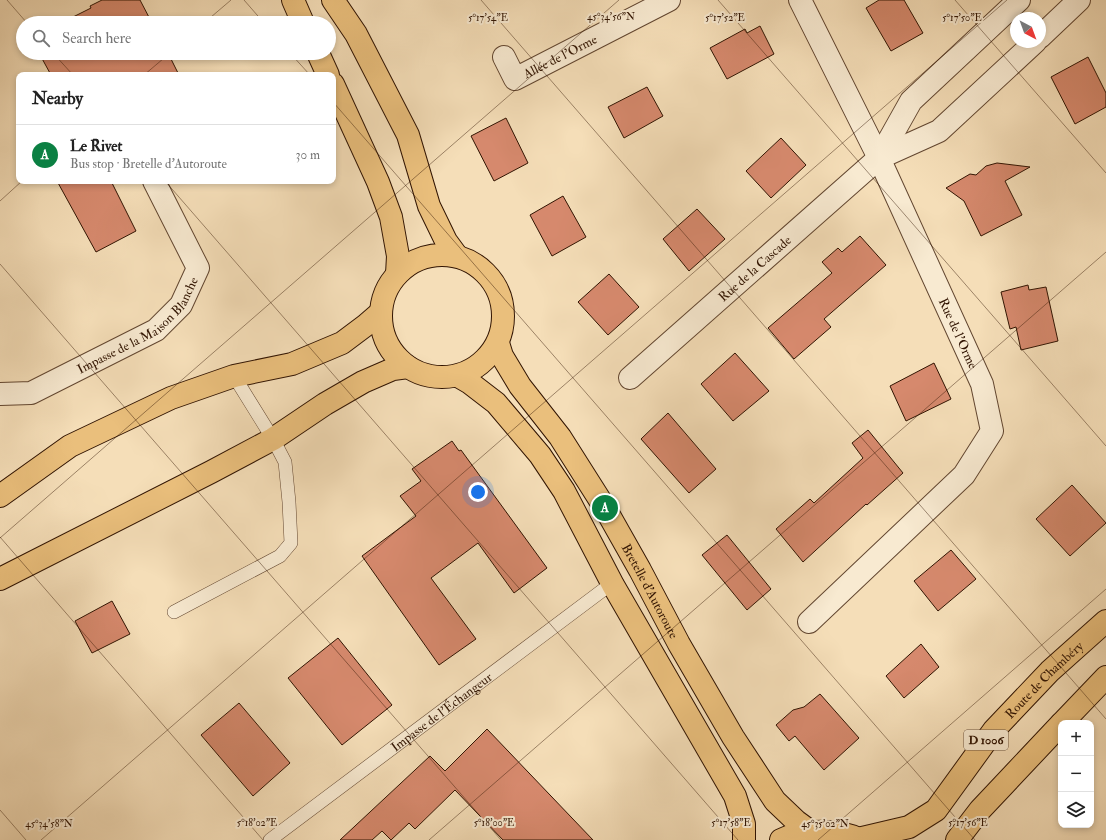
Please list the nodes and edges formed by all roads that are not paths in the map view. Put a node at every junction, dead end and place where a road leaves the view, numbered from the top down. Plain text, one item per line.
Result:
1 (292, 0) edge
2 (333, 0) edge
3 (669, 0) edge
4 (800, 0) edge
5 (1019, 0) edge
6 (1080, 0) edge
7 (300, 16) edge
8 (1046, 31) edge
9 (1028, 48) edge
10 (504, 58) dead end
11 (321, 60) edge
12 (327, 72) edge
13 (336, 91) edge
14 (879, 158) junction
15 (156, 184) edge
16 (457, 256) junction
17 (397, 274) junction
18 (381, 312) junction
19 (498, 343) junction
20 (408, 367) junction
21 (234, 376) junction
22 (458, 376) junction
23 (630, 378) dead end
24 (0, 394) edge
25 (273, 439) junction
26 (0, 496) edge
27 (0, 579) edge
28 (612, 584) junction
29 (174, 612) dead end
30 (1106, 621) edge
31 (809, 622) dead end
32 (1106, 677) edge
33 (1066, 720) edge
34 (1058, 728) edge
35 (811, 832) junction
36 (860, 839) edge
37 (270, 840) edge
38 (744, 840) edge
39 (781, 840) edge
40 (957, 840) edge

1 - 7 main road
2 - 16 main road
3 - 10 street, Allée de l'Orme
4 - 14 street, Rue de l'Orme
5 - 14 street, Rue de la Cascade
6 - 8 street
9 - 14 street, Rue de la Cascade
11 - 12 main road
13 - 17 main road
14 - 23 street, Rue de la Cascade
14 - 31 street, Rue de l'Orme
15 - 24 street, Impasse de la Maison Blanche
16 - 17 main road
16 - 19 main road
17 - 18 main road
18 - 20 main road
18 - 21 main road
19 - 22 main road
19 - 35 main road, Bretelle d'Autoroute
20 - 22 main road
20 - 25 main road
21 - 25 lane
21 - 26 main road
22 - 28 main road
25 - 27 main road
25 - 29 lane
28 - 37 lane, Impasse de l'Échangeur
28 - 38 main road
30 - 36 main road, Route de Chambéry / D 1006
32 - 33 main road
34 - 40 main road
35 - 36 main road
35 - 39 main road

